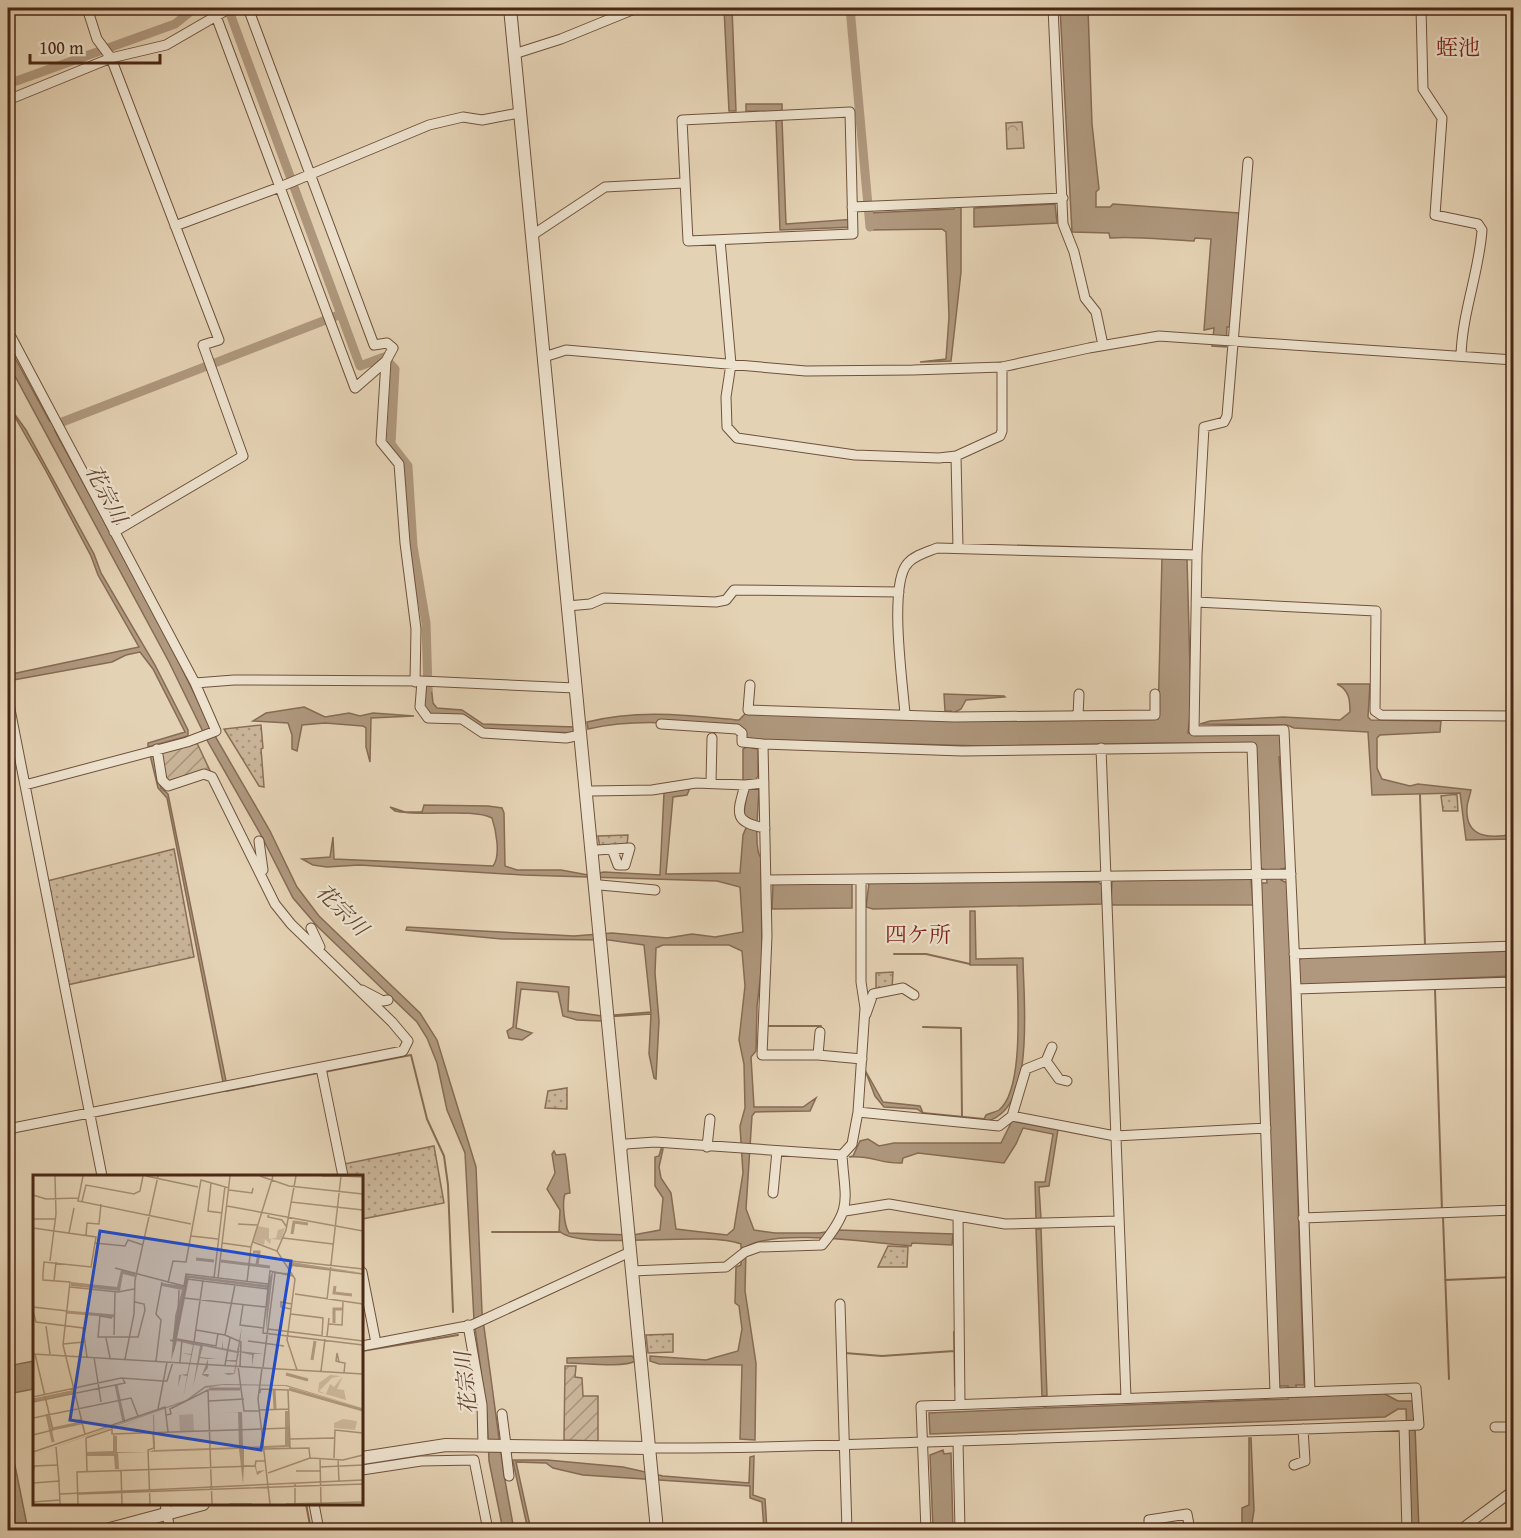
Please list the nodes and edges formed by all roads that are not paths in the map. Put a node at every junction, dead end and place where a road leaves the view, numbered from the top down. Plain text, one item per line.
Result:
1 (87, 8) edge
2 (230, 8) edge
3 (248, 8) edge
4 (510, 8) edge
5 (637, 8) edge
6 (1053, 8) edge
7 (1421, 8) edge
8 (623, 10) edge
9 (214, 11) edge
10 (514, 54) junction
11 (111, 58) junction
12 (8, 100) edge
13 (519, 113) junction
14 (1248, 162) dead end
15 (310, 175) junction
16 (684, 183) junction
17 (280, 187) junction
18 (1063, 198) junction
19 (852, 207) junction
20 (175, 226) junction
21 (531, 236) junction
22 (720, 240) junction
23 (8, 331) edge
24 (1233, 340) junction
25 (1103, 345) junction
26 (544, 357) junction
27 (1461, 357) junction
28 (1514, 360) edge
29 (386, 362) junction
30 (731, 364) junction
31 (1002, 367) junction
32 (956, 456) junction
33 (114, 532) junction
34 (958, 548) junction
35 (1196, 555) junction
36 (899, 592) junction
37 (1196, 602) junction
38 (567, 606) junction
39 (418, 681) junction
40 (195, 683) junction
41 (750, 685) dead end
42 (575, 688) junction
43 (1079, 694) dead end
44 (1155, 694) dead end
45 (8, 699) edge
46 (905, 714) junction
47 (1078, 716) junction
48 (1514, 716) edge
49 (661, 724) dead end
50 (580, 735) junction
51 (712, 738) dead end
52 (763, 744) junction
53 (1101, 748) junction
54 (157, 749) junction
55 (711, 783) junction
56 (764, 783) junction
57 (25, 785) junction
58 (746, 785) junction
59 (591, 791) dead end
60 (765, 828) junction
61 (260, 841) dead end
62 (612, 849) dead end
63 (592, 851) junction
64 (263, 870) dead end
65 (1260, 874) junction
66 (1288, 874) junction
67 (1106, 876) junction
68 (861, 879) junction
69 (766, 880) junction
70 (600, 885) dead end
71 (655, 890) dead end
72 (311, 928) dead end
73 (1514, 946) edge
74 (1294, 954) junction
75 (325, 957) junction
76 (1514, 982) edge
77 (1296, 989) junction
78 (360, 991) junction
79 (914, 995) dead end
80 (388, 1000) dead end
81 (864, 1019) junction
82 (820, 1032) dead end
83 (1052, 1047) dead end
84 (818, 1055) junction
85 (861, 1059) junction
86 (1046, 1061) junction
87 (321, 1068) junction
88 (1067, 1081) dead end
89 (858, 1112) junction
90 (89, 1113) junction
91 (1012, 1116) junction
92 (710, 1119) dead end
93 (1266, 1128) junction
94 (8, 1129) edge
95 (1115, 1136) junction
96 (707, 1147) junction
97 (620, 1149) junction
98 (777, 1151) junction
99 (842, 1155) junction
100 (102, 1175) edge
101 (343, 1175) edge
102 (773, 1193) dead end
103 (1514, 1210) edge
104 (846, 1211) junction
105 (958, 1215) junction
106 (1303, 1218) junction
107 (1118, 1221) junction
108 (630, 1252) junction
109 (632, 1271) junction
110 (363, 1277) edge
111 (840, 1304) dead end
112 (470, 1325) junction
113 (376, 1343) junction
114 (363, 1346) edge
115 (1310, 1391) junction
116 (1279, 1392) junction
117 (1126, 1398) junction
118 (960, 1404) junction
119 (502, 1414) dead end
120 (1404, 1426) junction
121 (1495, 1427) dead end
122 (1514, 1427) edge
123 (1303, 1429) junction
124 (958, 1441) junction
125 (923, 1442) junction
126 (484, 1445) junction
127 (844, 1445) junction
128 (505, 1447) junction
129 (651, 1448) junction
130 (363, 1458) edge
131 (1294, 1465) dead end
132 (363, 1470) edge
133 (508, 1476) dead end
134 (1514, 1490) edge
135 (191, 1505) edge
136 (314, 1505) edge
137 (166, 1509) edge
138 (106, 1530) edge
139 (170, 1530) edge
140 (319, 1530) edge
141 (488, 1530) edge
142 (657, 1530) edge
143 (847, 1530) edge
144 (926, 1530) edge
145 (960, 1530) edge
146 (1149, 1530) edge
147 (1190, 1530) edge
148 (1407, 1530) edge
149 (1460, 1530) edge

1 - 11 street
2 - 9 street
3 - 15 street
4 - 10 street
5 - 8 street
6 - 18 street
7 - 27 street
8 - 10 street
9 - 11 street
9 - 17 street
10 - 13 street
11 - 12 street
11 - 20 street
13 - 15 street
13 - 21 street
14 - 24 street
15 - 17 street
15 - 29 street
16 - 19 street
16 - 21 street
16 - 22 street
17 - 20 street
17 - 29 street
18 - 19 street
18 - 25 street
19 - 22 street
20 - 33 street
21 - 26 street
22 - 30 street
23 - 33 street
24 - 25 street
24 - 27 street
24 - 35 street
25 - 31 street
26 - 30 street
26 - 38 street
27 - 28 street
29 - 39 street
30 - 31 street
30 - 32 street
31 - 32 street
32 - 34 street
33 - 40 street
34 - 35 street
34 - 36 street
35 - 37 street
36 - 38 street
36 - 46 street
37 - 48 street
37 - 66 street
38 - 42 street
39 - 40 street
39 - 42 street
39 - 50 street
40 - 54 street
41 - 46 street
42 - 50 street
43 - 47 street
44 - 47 street
45 - 57 street
46 - 47 street
49 - 52 street
50 - 63 street
51 - 55 street
52 - 53 street
52 - 56 street
53 - 65 street
53 - 67 street
54 - 57 street
54 - 75 street
55 - 58 street
55 - 59 street
56 - 58 street
56 - 60 street
57 - 90 street
58 - 60 street
60 - 69 street
61 - 64 street
62 - 63 street
63 - 97 street
65 - 66 street
65 - 67 street
65 - 93 street
66 - 74 street
67 - 68 street
67 - 95 street
68 - 69 street
68 - 81 street
69 - 84 street
70 - 71 street
72 - 75 street
73 - 74 street
74 - 77 street
75 - 78 street
76 - 77 street
77 - 106 street
78 - 80 street
78 - 87 street
79 - 81 street
81 - 85 street
82 - 84 street
83 - 86 street
84 - 85 street
85 - 89 street
86 - 88 street
86 - 91 street
87 - 90 street
87 - 101 street
89 - 91 street
89 - 99 street
90 - 94 street
90 - 100 street
91 - 95 street
92 - 96 street
93 - 95 street
93 - 116 street
95 - 107 street
96 - 97 street
96 - 98 street
97 - 108 street
98 - 99 street
98 - 102 street
99 - 104 street
103 - 106 street
104 - 105 street
104 - 109 street
105 - 107 street
105 - 118 street
106 - 115 street
107 - 117 street
108 - 109 street
108 - 112 street
109 - 129 street
110 - 113 street
111 - 127 street
112 - 113 street
112 - 126 street
113 - 114 street
115 - 116 street
115 - 120 street
116 - 117 street
117 - 118 street
118 - 125 street
119 - 128 street
120 - 123 street
120 - 148 street
121 - 122 street
123 - 124 street
123 - 131 street
124 - 125 street
124 - 145 street
125 - 127 street
125 - 144 street
126 - 128 street
126 - 130 street
127 - 129 street
127 - 143 street
128 - 129 street
128 - 133 street
129 - 142 street
132 - 141 street
134 - 149 street
135 - 137 street
136 - 140 street
137 - 138 street
137 - 139 street
146 - 147 street

